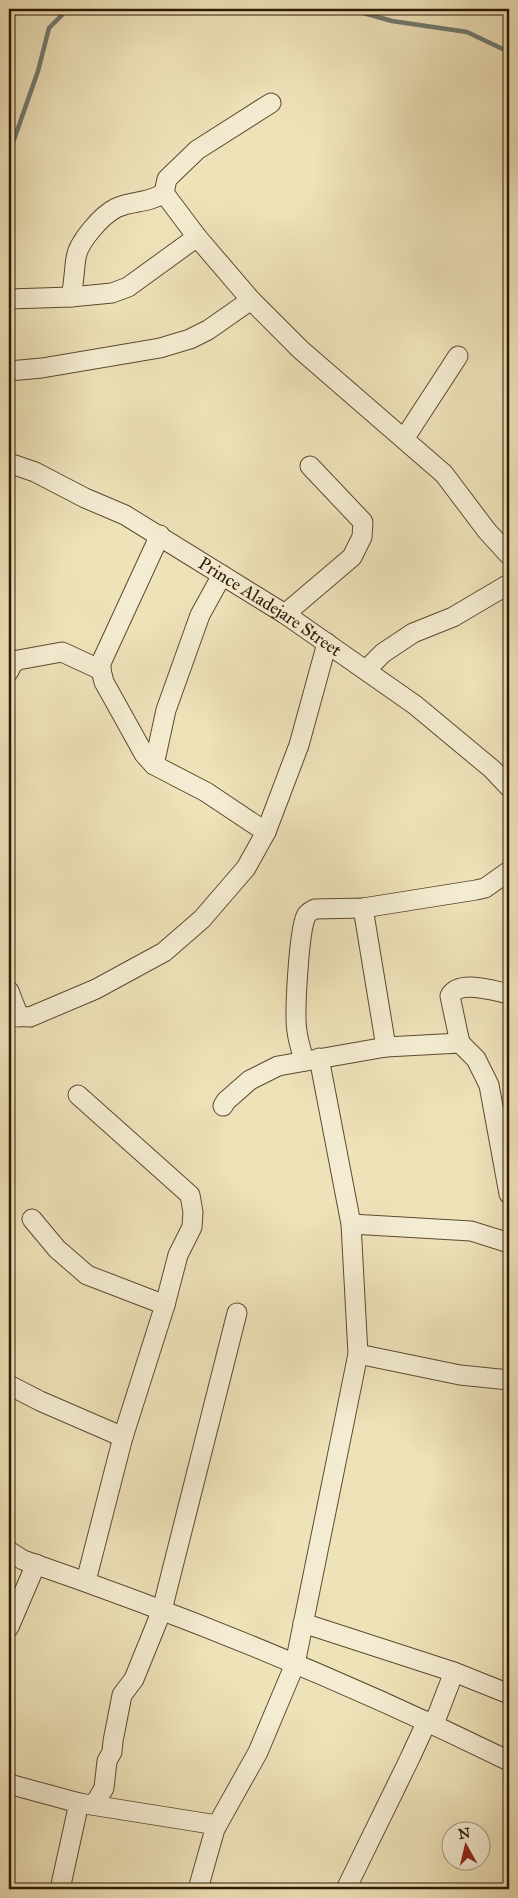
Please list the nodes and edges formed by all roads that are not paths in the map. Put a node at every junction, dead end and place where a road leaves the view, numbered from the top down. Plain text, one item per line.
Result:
1 (271, 103) dead end
2 (164, 193) junction
3 (197, 237) junction
4 (71, 297) junction
5 (9, 299) edge
6 (251, 300) junction
7 (458, 356) dead end
8 (9, 371) edge
9 (404, 438) junction
10 (9, 463) edge
11 (310, 466) dead end
12 (160, 535) junction
13 (506, 545) edge
14 (222, 575) junction
15 (509, 584) edge
16 (285, 614) junction
17 (327, 642) junction
18 (101, 670) junction
19 (367, 670) junction
20 (9, 671) edge
21 (154, 765) junction
22 (509, 787) edge
23 (266, 832) junction
24 (509, 871) edge
25 (363, 908) junction
26 (9, 991) edge
27 (509, 994) edge
28 (14, 1016) edge
29 (460, 1043) junction
30 (386, 1047) junction
31 (312, 1060) junction
32 (78, 1095) dead end
33 (223, 1106) dead end
34 (509, 1194) edge
35 (32, 1219) dead end
36 (351, 1224) junction
37 (509, 1242) edge
38 (165, 1305) junction
39 (237, 1313) dead end
40 (358, 1354) junction
41 (509, 1380) edge
42 (9, 1385) edge
43 (123, 1437) junction
44 (9, 1551) edge
45 (36, 1564) junction
46 (86, 1581) junction
47 (162, 1610) junction
48 (303, 1623) junction
49 (9, 1627) edge
50 (295, 1664) junction
51 (454, 1672) junction
52 (509, 1694) edge
53 (430, 1722) junction
54 (509, 1761) edge
55 (9, 1784) edge
56 (87, 1804) junction
57 (217, 1826) junction
58 (60, 1889) edge
59 (198, 1889) edge
60 (346, 1889) edge

1 - 2 street
2 - 3 street
2 - 4 street
3 - 4 street
3 - 6 street
4 - 5 street
6 - 8 street
6 - 9 street
7 - 9 street
9 - 13 street
10 - 12 street, Prince Aladejare Street
11 - 16 street
12 - 14 street, Prince Aladejare Street
12 - 18 street
14 - 16 street, Prince Aladejare Street
14 - 21 street
15 - 19 street
16 - 17 street, Prince Aladejare Street
17 - 19 street, Prince Aladejare Street
17 - 23 street
18 - 20 street
18 - 21 street
19 - 22 street, Prince Aladejare Street
21 - 23 street
23 - 28 street
24 - 25 street
25 - 30 street
25 - 31 street
26 - 28 street
27 - 29 street
29 - 30 street
29 - 34 street
30 - 31 street
31 - 33 street
31 - 36 street
32 - 38 street
35 - 38 street
36 - 37 street
36 - 40 street
38 - 43 street
39 - 47 street
40 - 41 street
40 - 48 street
42 - 43 street
43 - 46 street
44 - 45 street
45 - 46 street
45 - 49 street
46 - 47 street
47 - 50 street
47 - 56 street
48 - 50 street
48 - 51 street
50 - 53 street
50 - 57 street
51 - 52 street
51 - 53 street
53 - 54 street
53 - 60 street
55 - 56 street
56 - 57 street
56 - 58 street
57 - 59 street

